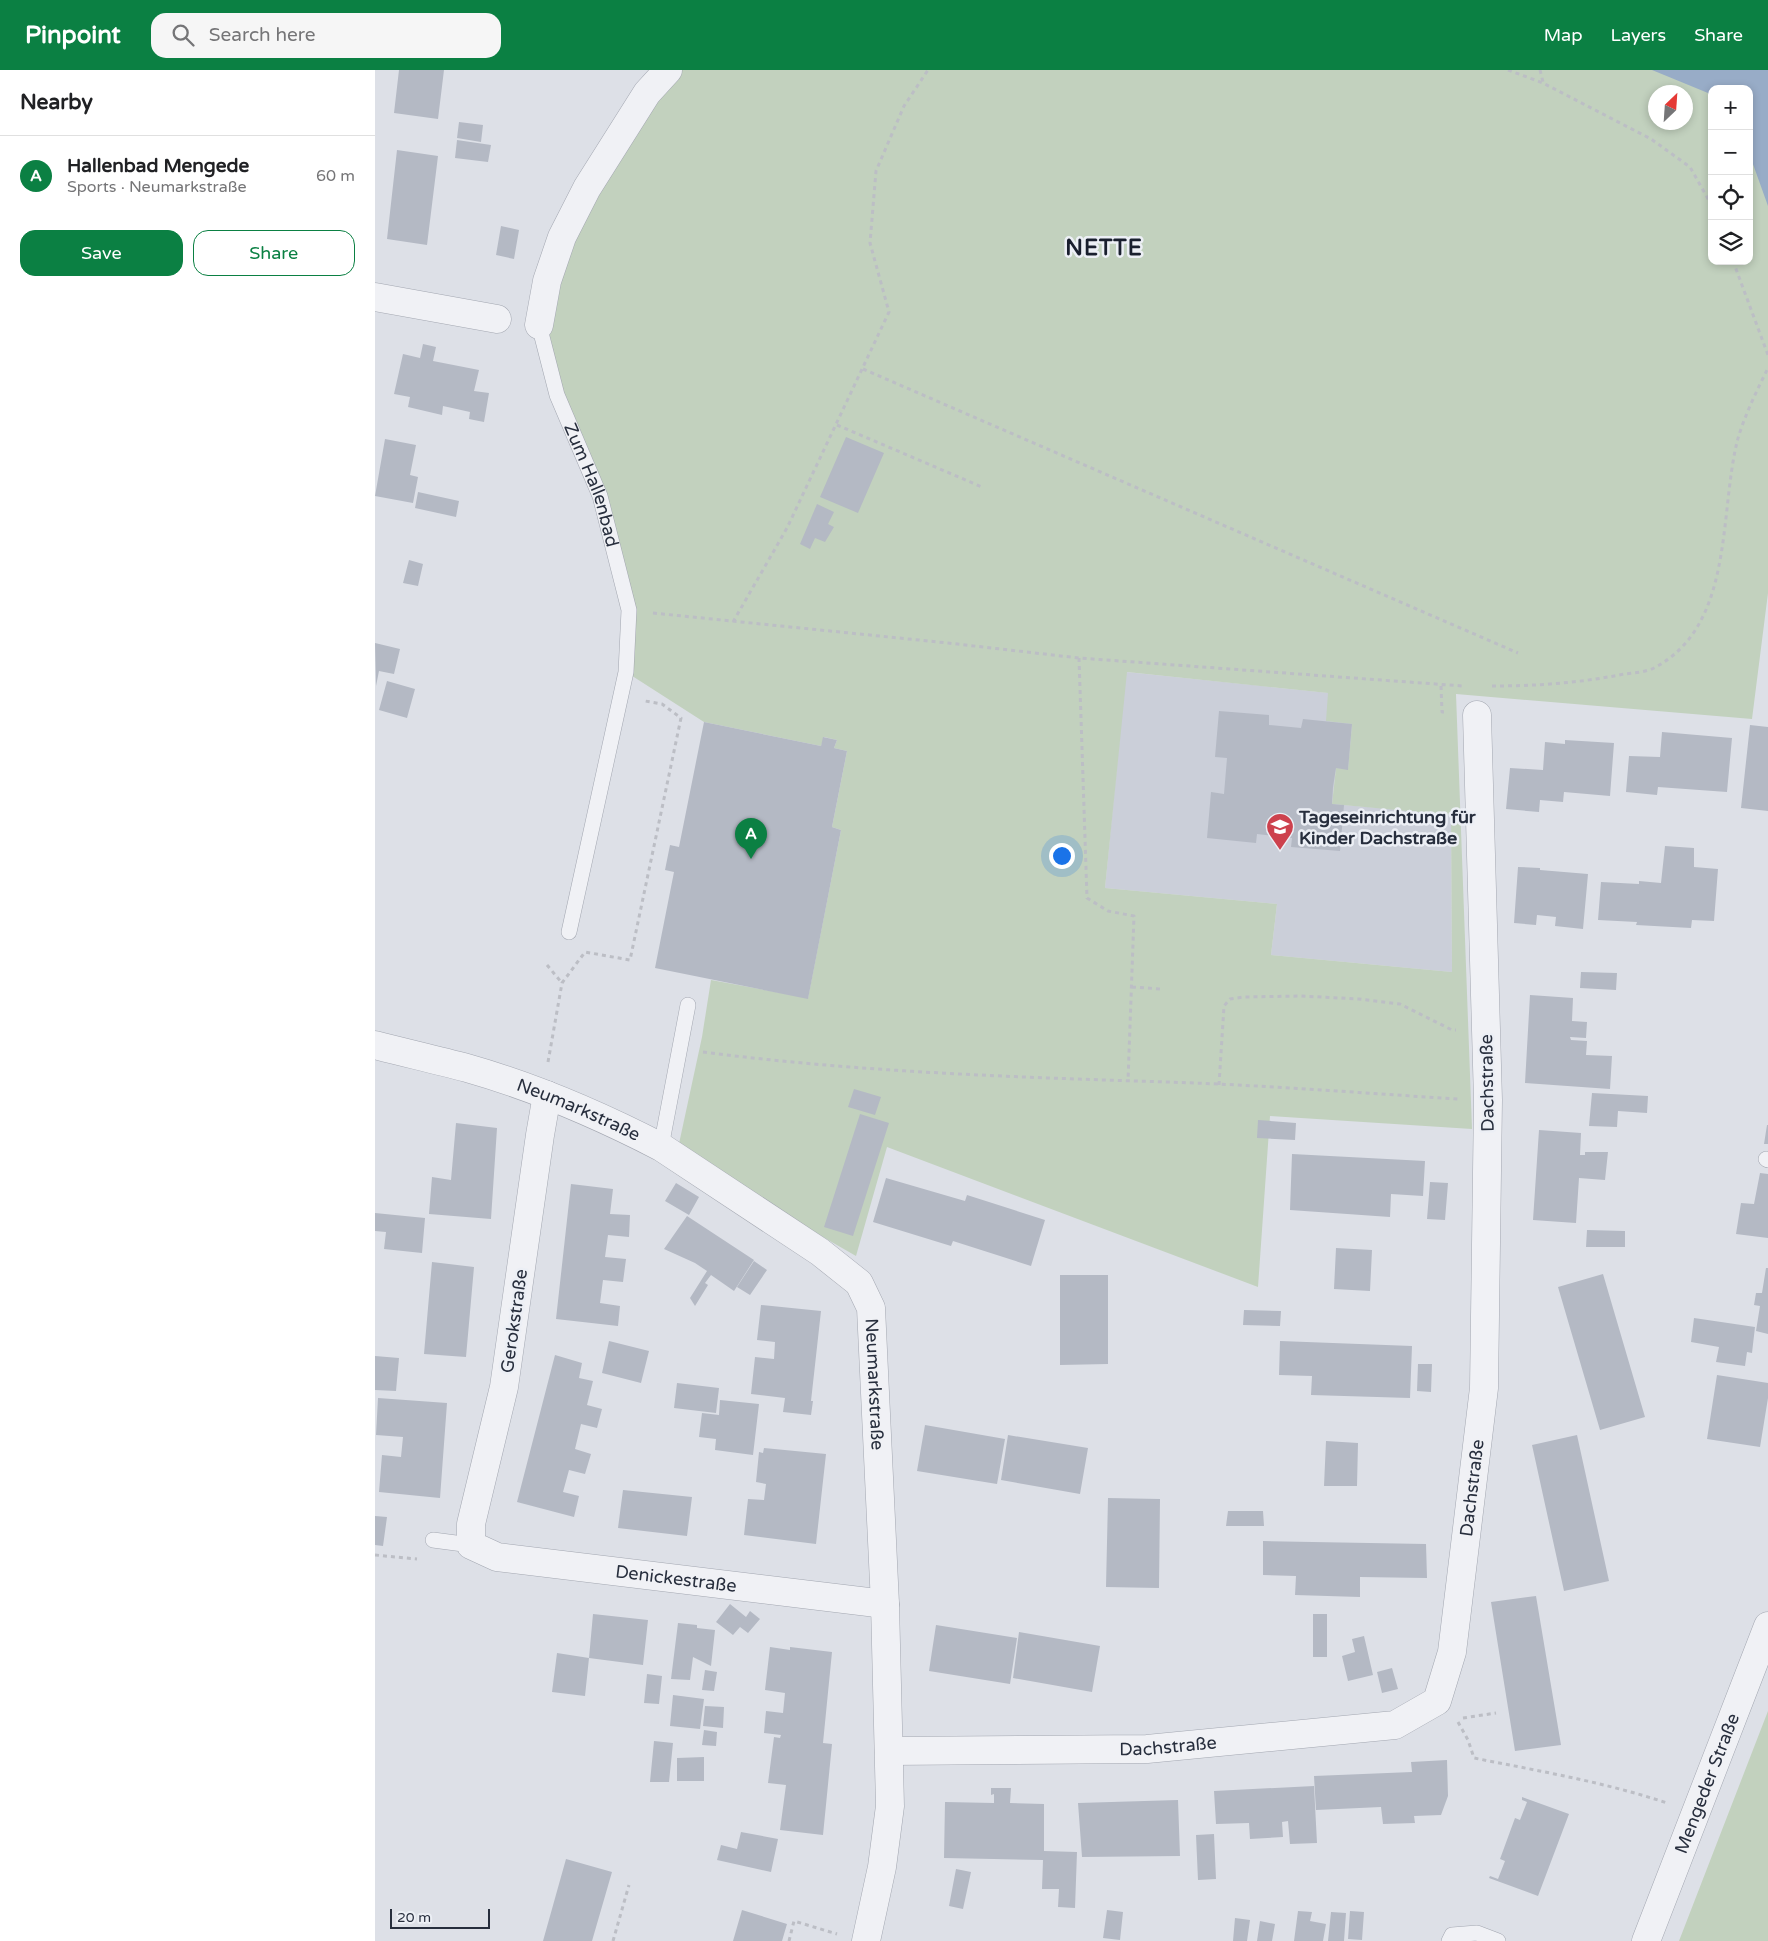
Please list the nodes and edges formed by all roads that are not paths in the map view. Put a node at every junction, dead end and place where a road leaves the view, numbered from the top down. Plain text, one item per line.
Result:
1 (668, 70) edge
2 (375, 297) edge
3 (497, 319) dead end
4 (539, 325) joint
5 (1477, 715) dead end
6 (569, 932) dead end
7 (688, 1005) dead end
8 (375, 1045) edge
9 (547, 1095) junction
10 (661, 1147) junction
11 (433, 1540) road end
12 (471, 1544) junction
13 (885, 1604) junction
14 (1768, 1626) edge
15 (889, 1751) junction
16 (856, 1939) edge
17 (1490, 1940) edge
18 (1449, 1941) edge
19 (1646, 1941) edge

1 - 4 street, Zum Hallenbad
2 - 3 street
4 - 6 lane, Zum Hallenbad
5 - 15 street, Dachstraße
7 - 10 lane
8 - 9 street, Neumarkstraße
9 - 10 street, Neumarkstraße
9 - 12 street, Gerokstraße
10 - 13 street, Neumarkstraße
11 - 12 lane
12 - 13 street, Denickestraße
13 - 15 street, Neumarkstraße
14 - 19 street, Mengeder Straße
15 - 16 street, Neumarkstraße
17 - 18 lane

